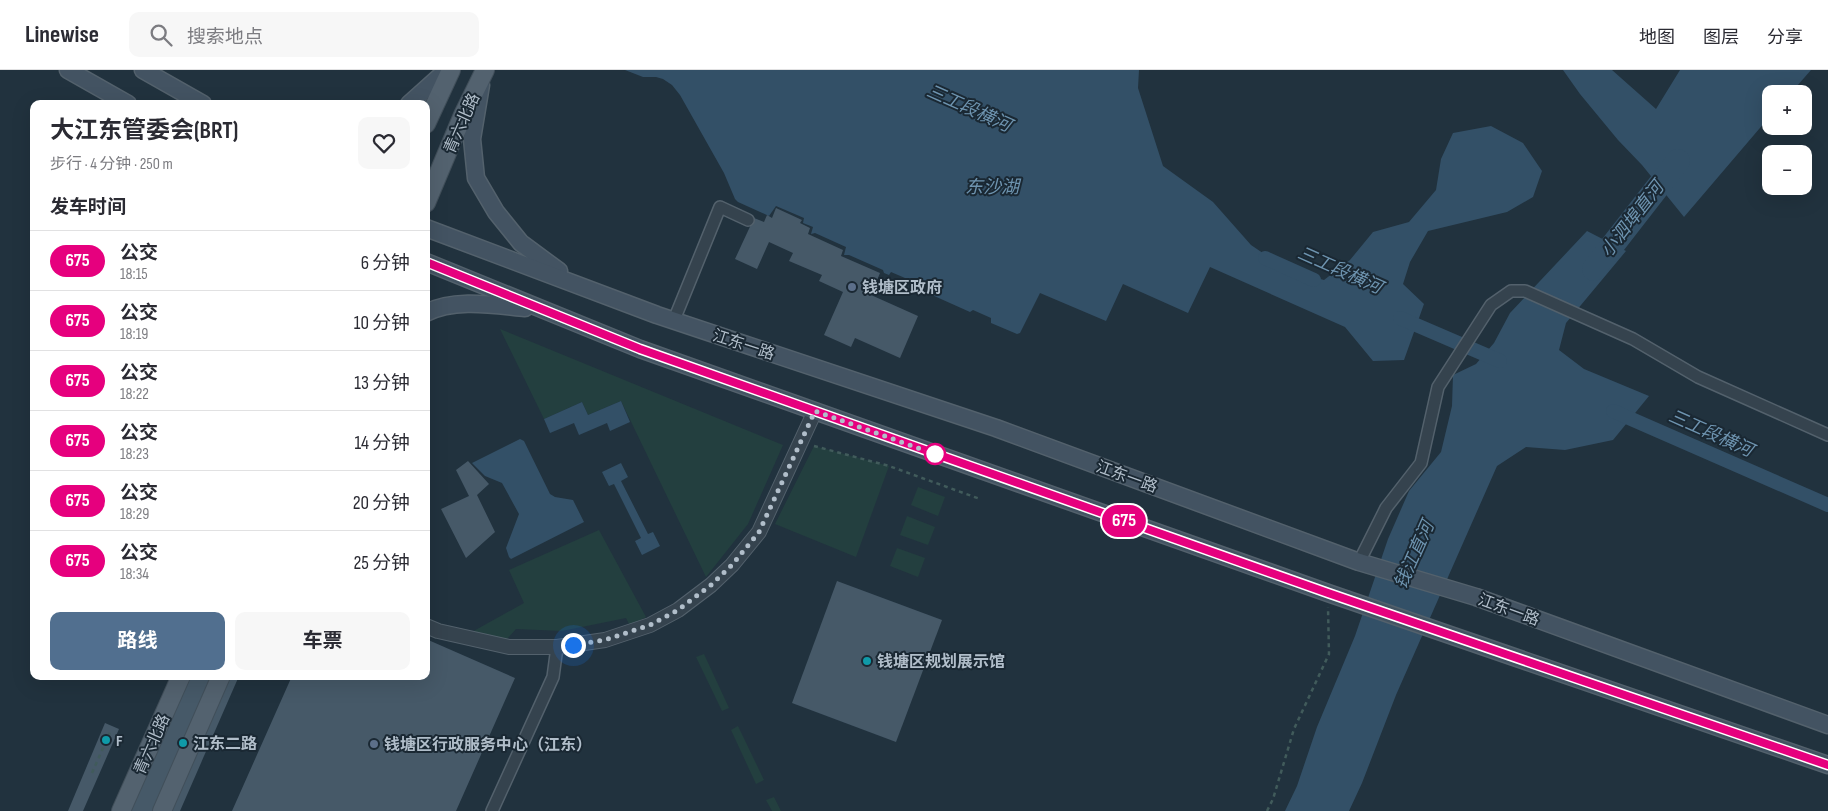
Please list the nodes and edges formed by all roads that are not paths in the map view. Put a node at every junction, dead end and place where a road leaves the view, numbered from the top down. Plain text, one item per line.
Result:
1 (68, 70) edge
2 (143, 70) edge
3 (447, 70) edge
4 (451, 70) edge
5 (483, 73) edge
6 (121, 100) edge
7 (196, 100) edge
8 (413, 100) edge
9 (430, 115) edge
10 (430, 194) edge
11 (748, 220) dead end
12 (430, 229) edge
13 (430, 264) edge
14 (577, 284) junction
15 (544, 310) junction
16 (430, 311) edge
17 (674, 320) junction
18 (815, 411) junction
19 (1828, 435) edge
20 (1367, 564) junction
21 (430, 628) edge
22 (558, 647) junction
23 (178, 680) edge
24 (219, 680) edge
25 (1828, 725) edge
26 (1828, 765) edge
27 (121, 811) edge
28 (162, 811) edge
29 (492, 811) edge

1 - 6 main road
2 - 7 main road
3 - 8 main road
4 - 9 main road, 青六北路
5 - 10 main road, 青六北路
5 - 14 main road
11 - 17 street
12 - 14 main road, 江东一路
13 - 15 main road
14 - 17 main road, 江东一路
15 - 16 main road
15 - 18 main road
17 - 20 main road, 江东一路
18 - 22 street
18 - 26 main road
19 - 20 street
20 - 25 main road, 江东一路
21 - 22 street
22 - 29 street
23 - 27 main road, 青六北路
24 - 28 main road

